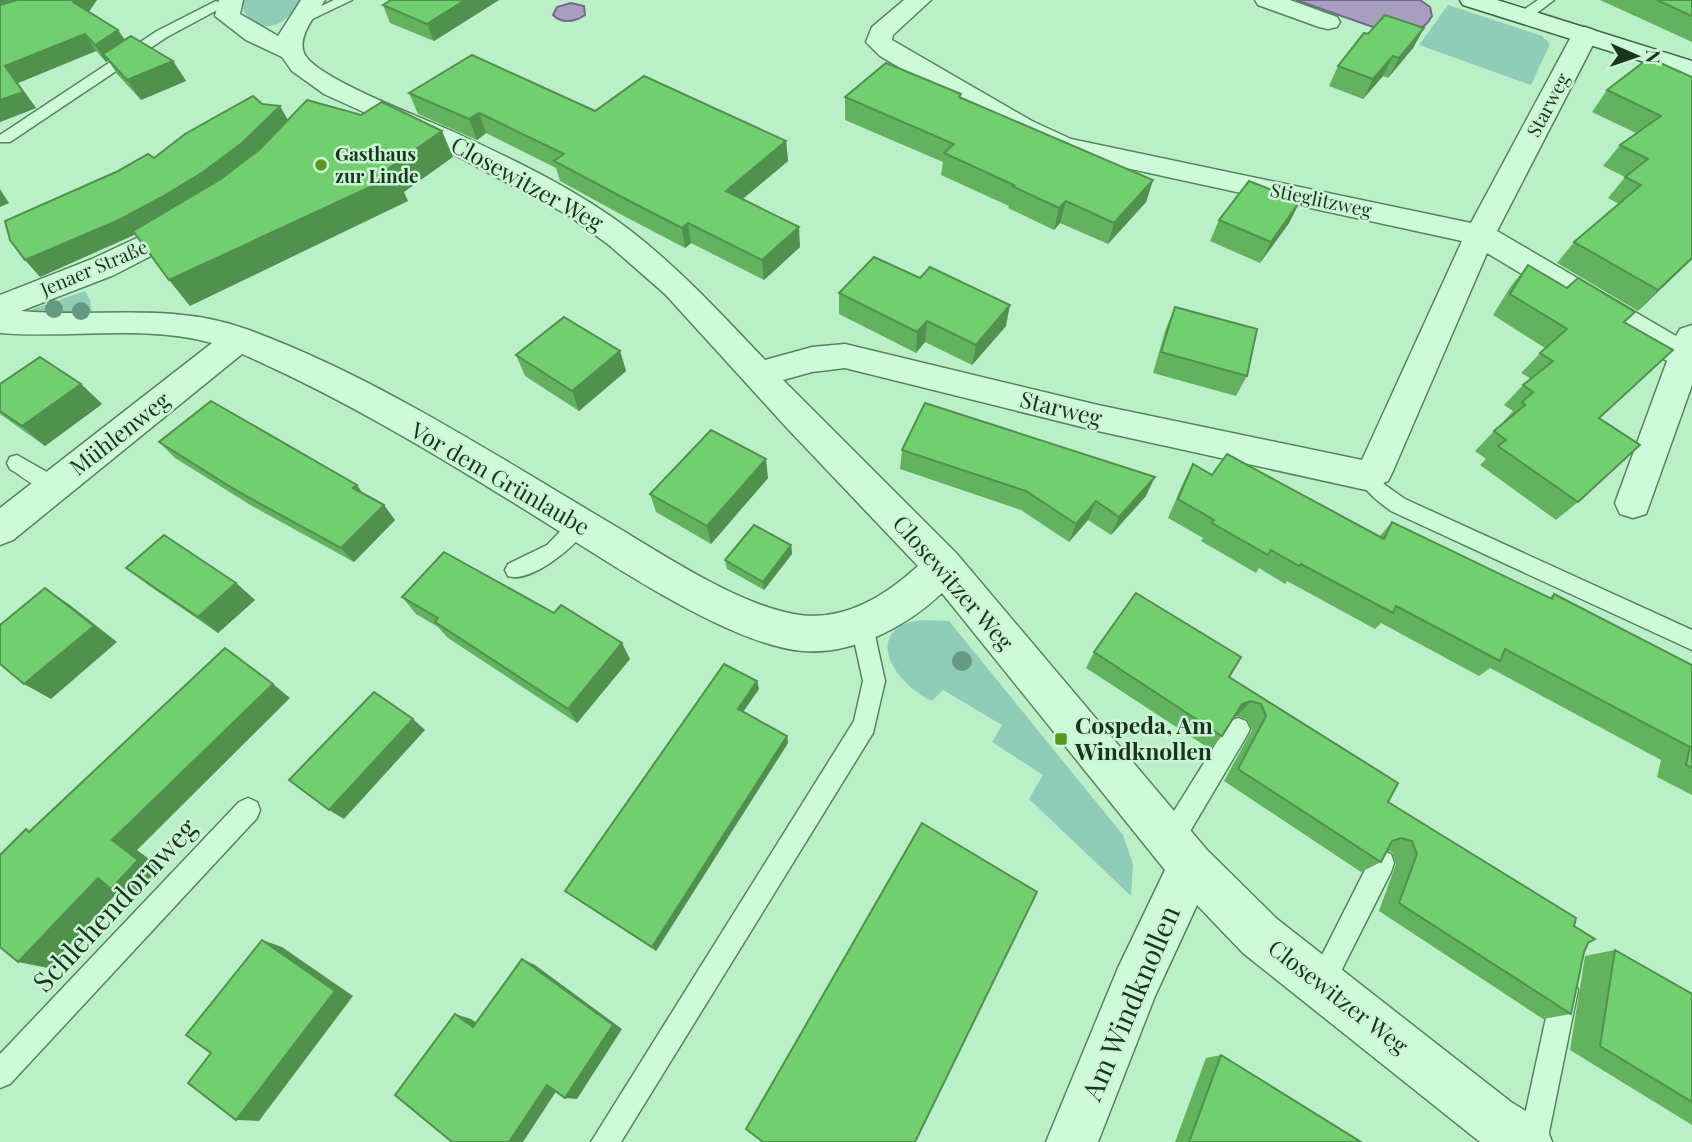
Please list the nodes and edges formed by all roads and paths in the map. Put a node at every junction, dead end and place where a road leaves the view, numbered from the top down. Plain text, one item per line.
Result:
1 (345, 0) edge
2 (919, 0) edge
3 (1268, 0) edge
4 (1472, 0) edge
5 (1547, 0) edge
6 (221, 5) edge
7 (306, 10) edge
8 (1524, 16) junction
9 (1328, 22) dead end
10 (1585, 35) junction
11 (291, 52) junction
12 (1692, 69) edge
13 (3, 134) edge
14 (216, 205) edge
15 (1480, 235) junction
16 (103, 267) junction
17 (0, 307) edge
18 (0, 321) edge
19 (136, 321) junction
20 (239, 340) junction
21 (1690, 352) edge
22 (759, 376) junction
23 (17, 463) dead end
24 (1366, 475) junction
25 (54, 486) junction
26 (1633, 503) dead end
27 (579, 525) junction
28 (0, 529) edge
29 (943, 566) junction
30 (515, 570) dead end
31 (862, 626) junction
32 (1692, 640) edge
33 (1238, 729) edge
34 (247, 810) dead end
35 (1180, 853) junction
36 (1382, 863) edge
37 (1571, 960) edge
38 (1321, 984) junction
39 (0, 1074) edge
40 (605, 1142) edge
41 (1072, 1142) edge
42 (1526, 1142) edge
43 (1533, 1142) edge

1 - 7 lane
2 - 15 street, Stieglitzweg
3 - 9 street
4 - 8 street
5 - 8 lane
6 - 11 street
6 - 13 lane
7 - 11 street
8 - 10 street
10 - 12 street
10 - 15 street, Starweg
11 - 22 street, Closewitzer Weg
14 - 16 street, Jenaer Straße
15 - 21 street, Stieglitzweg
15 - 24 street, Starweg
16 - 17 street, Jenaer Straße
16 - 19 street
18 - 19 street, Vor dem Grünlaube
19 - 20 street, Vor dem Grünlaube
20 - 25 street, Mühlenweg
20 - 27 street, Vor dem Grünlaube
21 - 26 street
22 - 24 street, Starweg
22 - 29 street, Closewitzer Weg
23 - 25 lane
24 - 32 lane
25 - 28 street, Mühlenweg
27 - 30 lane
27 - 31 street, Vor dem Grünlaube
29 - 31 street, Vor dem Grünlaube
29 - 35 street, Closewitzer Weg
31 - 40 lane
33 - 35 lane
34 - 39 lane, Schlehendornweg
35 - 38 street, Closewitzer Weg
35 - 41 street, Am Windknollen
36 - 38 lane
37 - 43 lane
38 - 42 street, Closewitzer Weg

